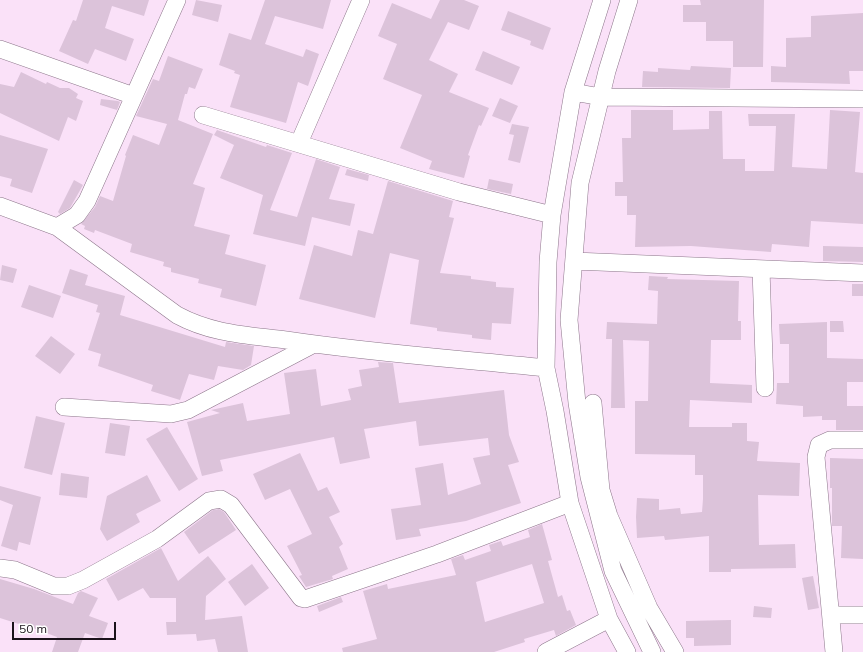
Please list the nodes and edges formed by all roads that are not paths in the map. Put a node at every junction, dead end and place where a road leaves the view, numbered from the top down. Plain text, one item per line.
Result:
1 (177, 0) edge
2 (361, 0) edge
3 (602, 0) edge
4 (629, 0) edge
5 (0, 49) edge
6 (573, 92) junction
7 (134, 96) junction
8 (601, 98) junction
9 (863, 100) edge
10 (203, 115) dead end
11 (299, 143) junction
12 (0, 206) edge
13 (552, 215) junction
14 (57, 226) junction
15 (574, 261) junction
16 (761, 269) junction
17 (863, 273) edge
18 (314, 344) junction
19 (546, 368) junction
20 (766, 388) dead end
21 (593, 403) dead end
22 (64, 407) dead end
23 (863, 440) edge
24 (570, 503) junction
25 (0, 568) edge
26 (831, 615) junction
27 (863, 615) edge
28 (609, 619) junction
29 (546, 652) edge
30 (627, 652) edge
31 (652, 652) edge
32 (675, 652) edge
33 (834, 652) edge

1 - 7 street
2 - 11 street
3 - 6 street
4 - 8 street
5 - 7 street
6 - 8 street
6 - 13 street
7 - 14 street
8 - 9 street
8 - 15 street
10 - 11 street
11 - 13 street
12 - 14 street
13 - 19 street
14 - 18 street
15 - 16 street
15 - 31 street
16 - 17 street
16 - 20 street
18 - 19 street
18 - 22 street
19 - 24 street
21 - 32 street
23 - 26 street
24 - 25 street
24 - 28 street
26 - 27 street
26 - 33 street
28 - 29 street
28 - 30 street

